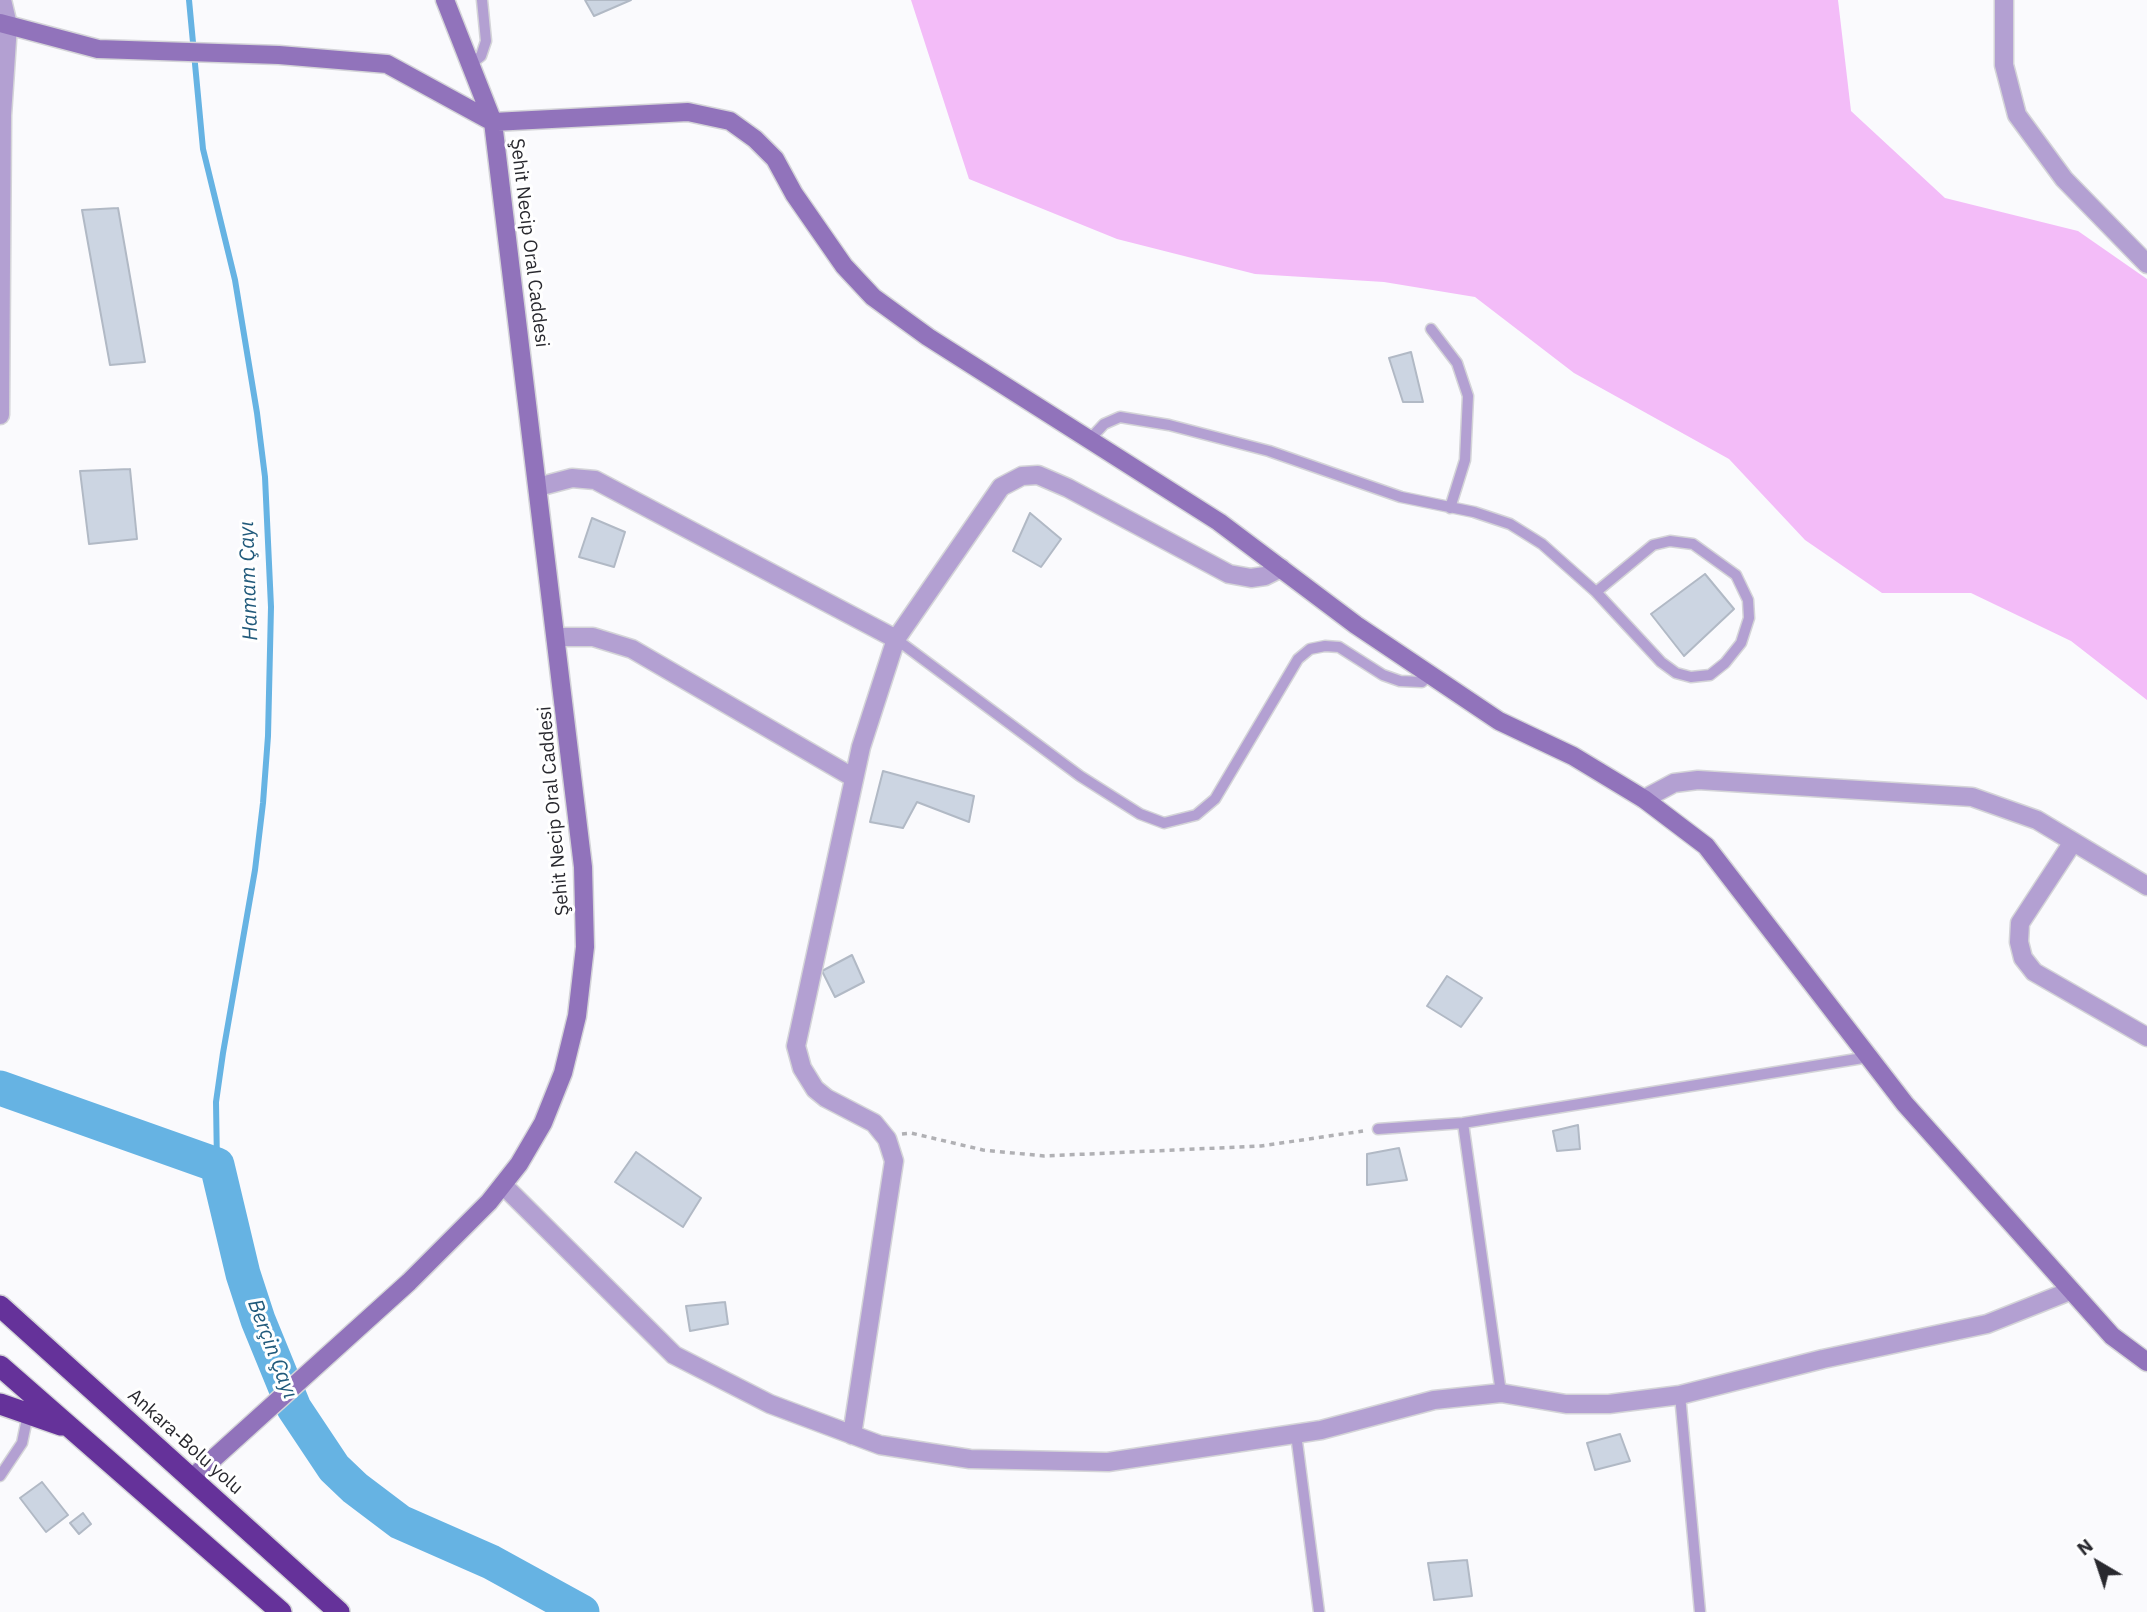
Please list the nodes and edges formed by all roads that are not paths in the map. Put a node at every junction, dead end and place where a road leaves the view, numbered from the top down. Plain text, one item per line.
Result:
1 (2, 0) edge
2 (446, 0) edge
3 (482, 0) edge
4 (2004, 0) edge
5 (4, 24) edge
6 (471, 64) junction
7 (493, 122) junction
8 (2147, 264) edge
9 (1431, 329) dead end
10 (0, 415) edge
11 (1091, 438) junction
12 (538, 487) junction
13 (1450, 508) junction
14 (1281, 568) junction
15 (1597, 592) junction
16 (557, 637) junction
17 (896, 639) junction
18 (1431, 674) junction
19 (854, 778) junction
20 (1644, 799) junction
21 (2073, 842) junction
22 (2147, 886) edge
23 (2147, 1037) edge
24 (1869, 1057) junction
25 (1463, 1122) junction
26 (1378, 1129) road end
27 (503, 1185) junction
28 (2070, 1290) junction
29 (0, 1306) edge
30 (2147, 1362) edge
31 (0, 1366) edge
32 (1502, 1392) junction
33 (1680, 1395) junction
34 (0, 1404) edge
35 (29, 1414) junction
36 (74, 1430) junction
37 (1296, 1434) junction
38 (852, 1435) junction
39 (0, 1476) edge
40 (192, 1478) junction
41 (281, 1612) edge
42 (339, 1612) edge
43 (1319, 1612) edge
44 (1700, 1612) edge

1 - 5 street
2 - 6 street, Şehit Necip Oral Caddesi
3 - 6 lane
4 - 8 street
5 - 7 street
5 - 10 street
6 - 7 street, Şehit Necip Oral Caddesi
7 - 11 street
7 - 12 street, Şehit Necip Oral Caddesi
9 - 13 lane
11 - 13 lane
11 - 14 street
12 - 16 street, Şehit Necip Oral Caddesi
12 - 17 street
13 - 15 lane
14 - 17 street
14 - 18 street
15 - 15 lane
16 - 19 street
16 - 27 street, Şehit Necip Oral Caddesi
17 - 18 lane
17 - 19 street
18 - 20 street
19 - 38 street
20 - 21 street
20 - 24 street
21 - 22 street
21 - 23 street
24 - 25 lane
24 - 28 street
25 - 26 lane
25 - 32 lane
27 - 38 street
27 - 40 street, Şehit Necip Oral Caddesi
28 - 30 street
28 - 33 street
29 - 40 highway, Ankara-Bolu yolu
31 - 36 highway
32 - 33 street
32 - 37 street
33 - 44 lane
34 - 35 highway
35 - 36 highway
35 - 39 lane
36 - 41 highway
37 - 38 street
37 - 43 lane
40 - 42 highway, Ankara-Bolu yolu

